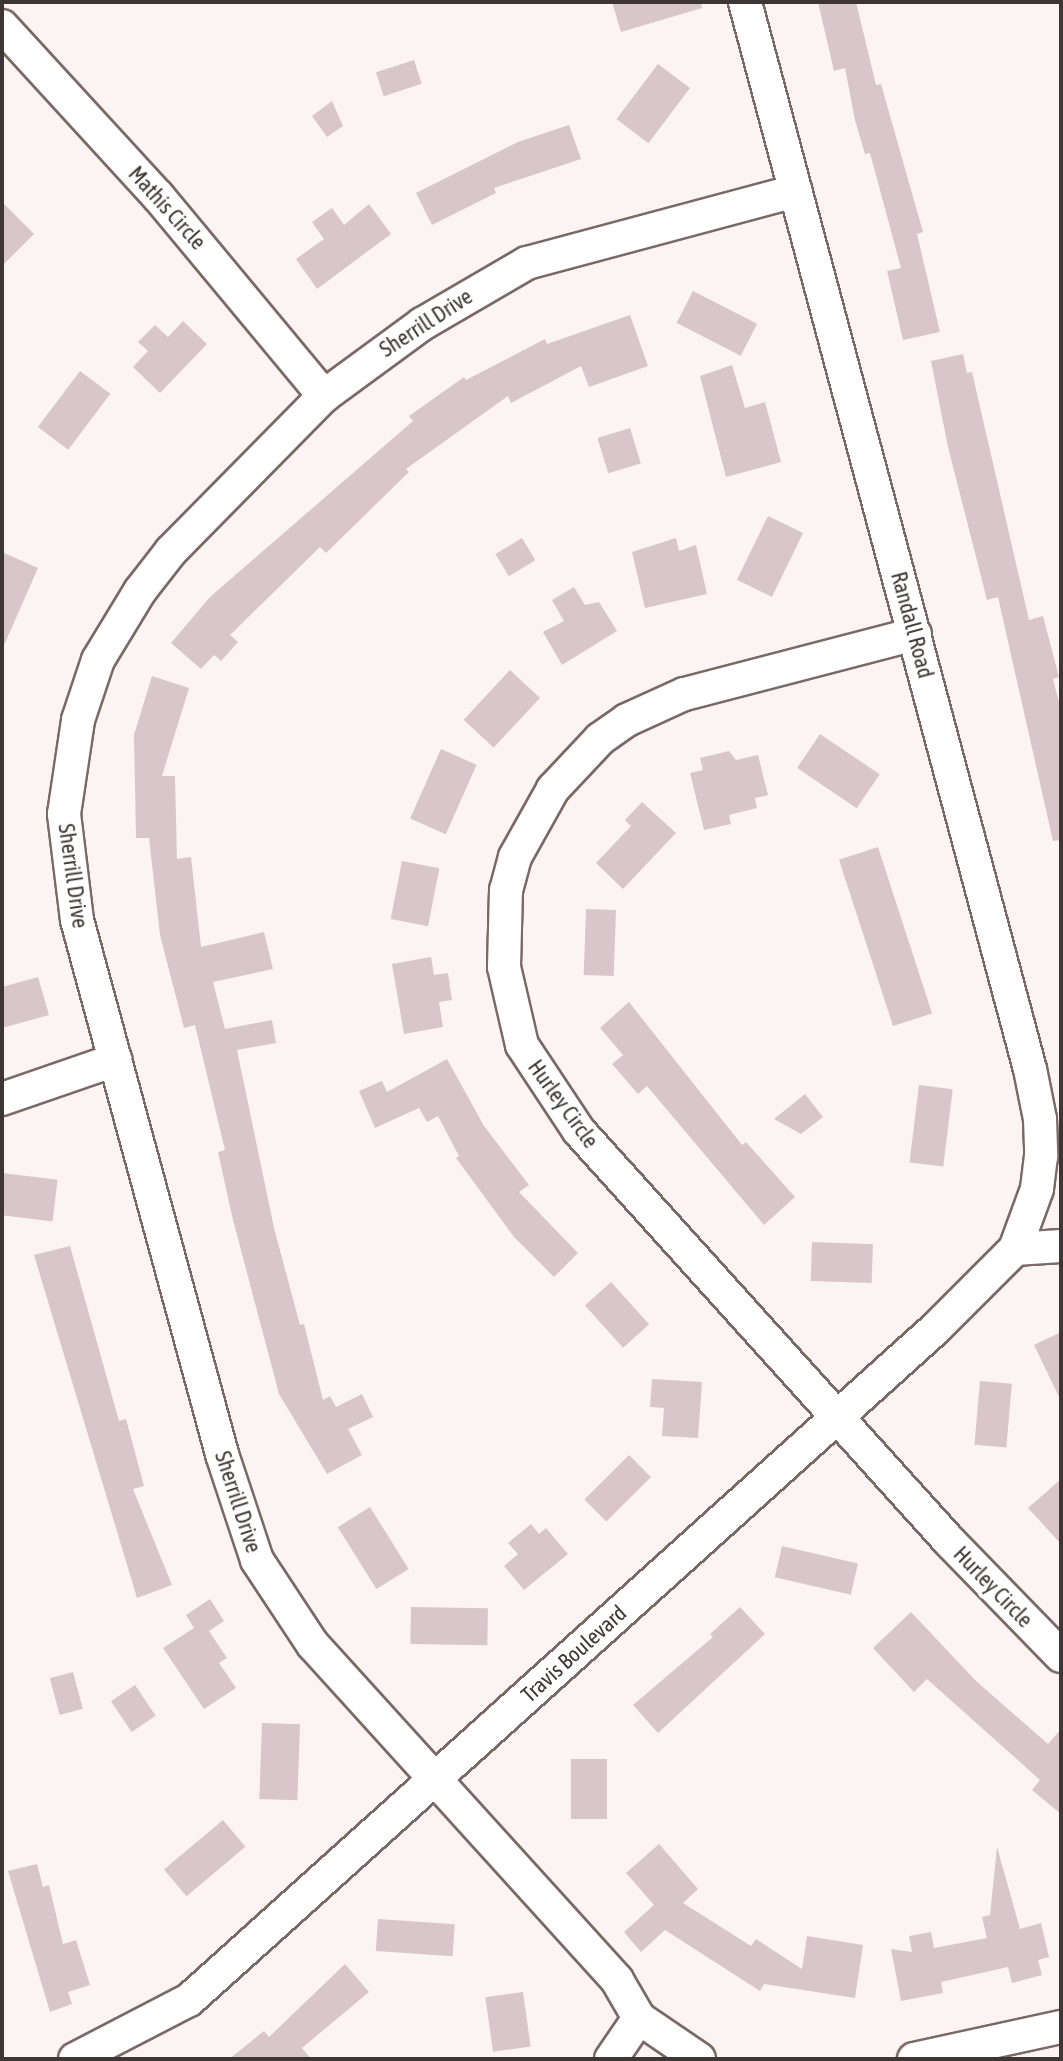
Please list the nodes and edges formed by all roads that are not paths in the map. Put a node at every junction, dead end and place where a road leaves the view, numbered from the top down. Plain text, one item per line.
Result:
1 (745, 2) edge
2 (2, 26) edge
3 (795, 191) junction
4 (324, 396) junction
5 (915, 634) junction
6 (115, 1060) junction
7 (2, 1099) edge
8 (1061, 1246) edge
9 (1015, 1249) junction
10 (837, 1418) junction
11 (1061, 1656) edge
12 (435, 1782) junction
13 (639, 2018) junction
14 (1061, 2027) edge
15 (678, 2054) edge
16 (75, 2059) edge
17 (611, 2059) edge
18 (914, 2059) edge

1 - 3 street, Randall Road
2 - 4 street, Mathis Circle
3 - 4 street, Sherrill Drive
3 - 5 street, Randall Road
4 - 6 street, Sherrill Drive
5 - 9 street, Randall Road
5 - 10 street, Hurley Circle
6 - 7 street
6 - 12 street, Sherrill Drive
8 - 9 street
9 - 10 street, Travis Boulevard
10 - 11 street, Hurley Circle
10 - 12 street, Travis Boulevard
12 - 13 street
12 - 16 street, Travis Boulevard
13 - 15 street
13 - 17 street
14 - 18 street

